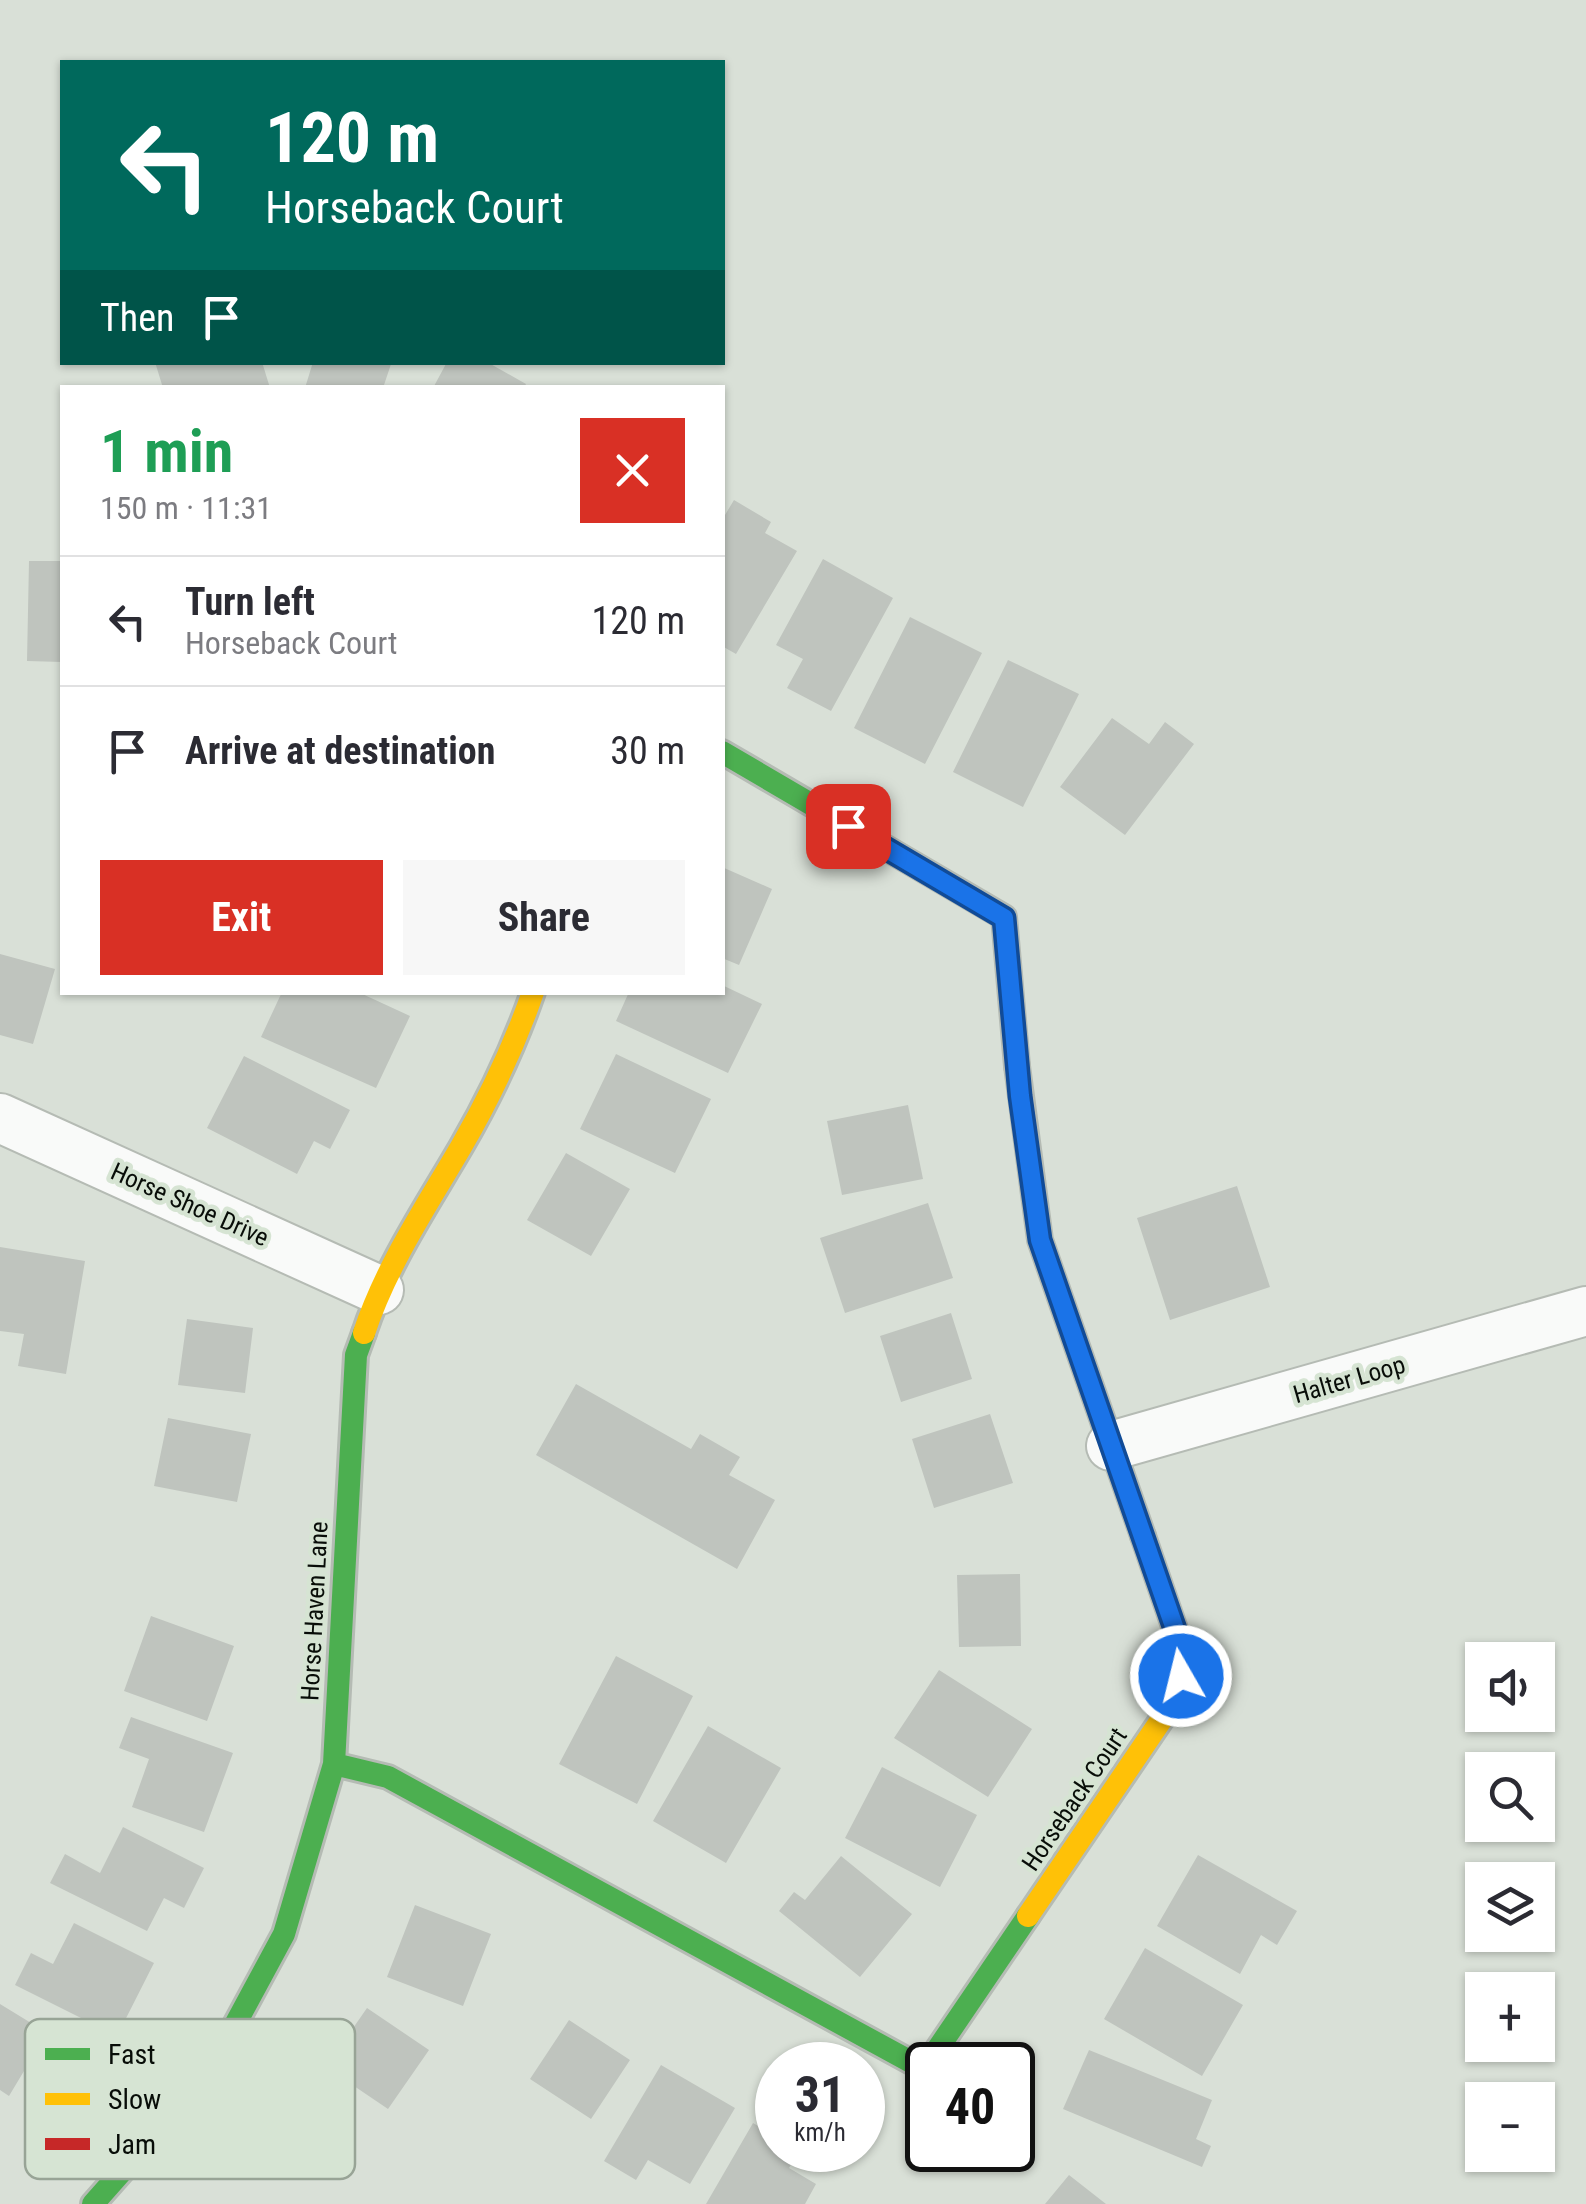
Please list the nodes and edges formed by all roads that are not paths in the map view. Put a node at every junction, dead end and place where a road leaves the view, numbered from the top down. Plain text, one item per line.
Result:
1 (725, 754) edge
2 (532, 995) edge
3 (0, 1118) edge
4 (380, 1290) junction
5 (1586, 1311) edge
6 (1112, 1446) junction
7 (334, 1764) junction
8 (239, 2019) edge
9 (115, 2179) edge
10 (93, 2204) edge

1 - 6 street, Horseback Court
2 - 4 street, Horse Haven Lane
3 - 4 street, Horse Shoe Drive
4 - 7 street, Horse Haven Lane
5 - 6 street, Halter Loop
6 - 7 street, Horseback Court
7 - 8 street, Horse Haven Lane
9 - 10 street, Horse Haven Lane

